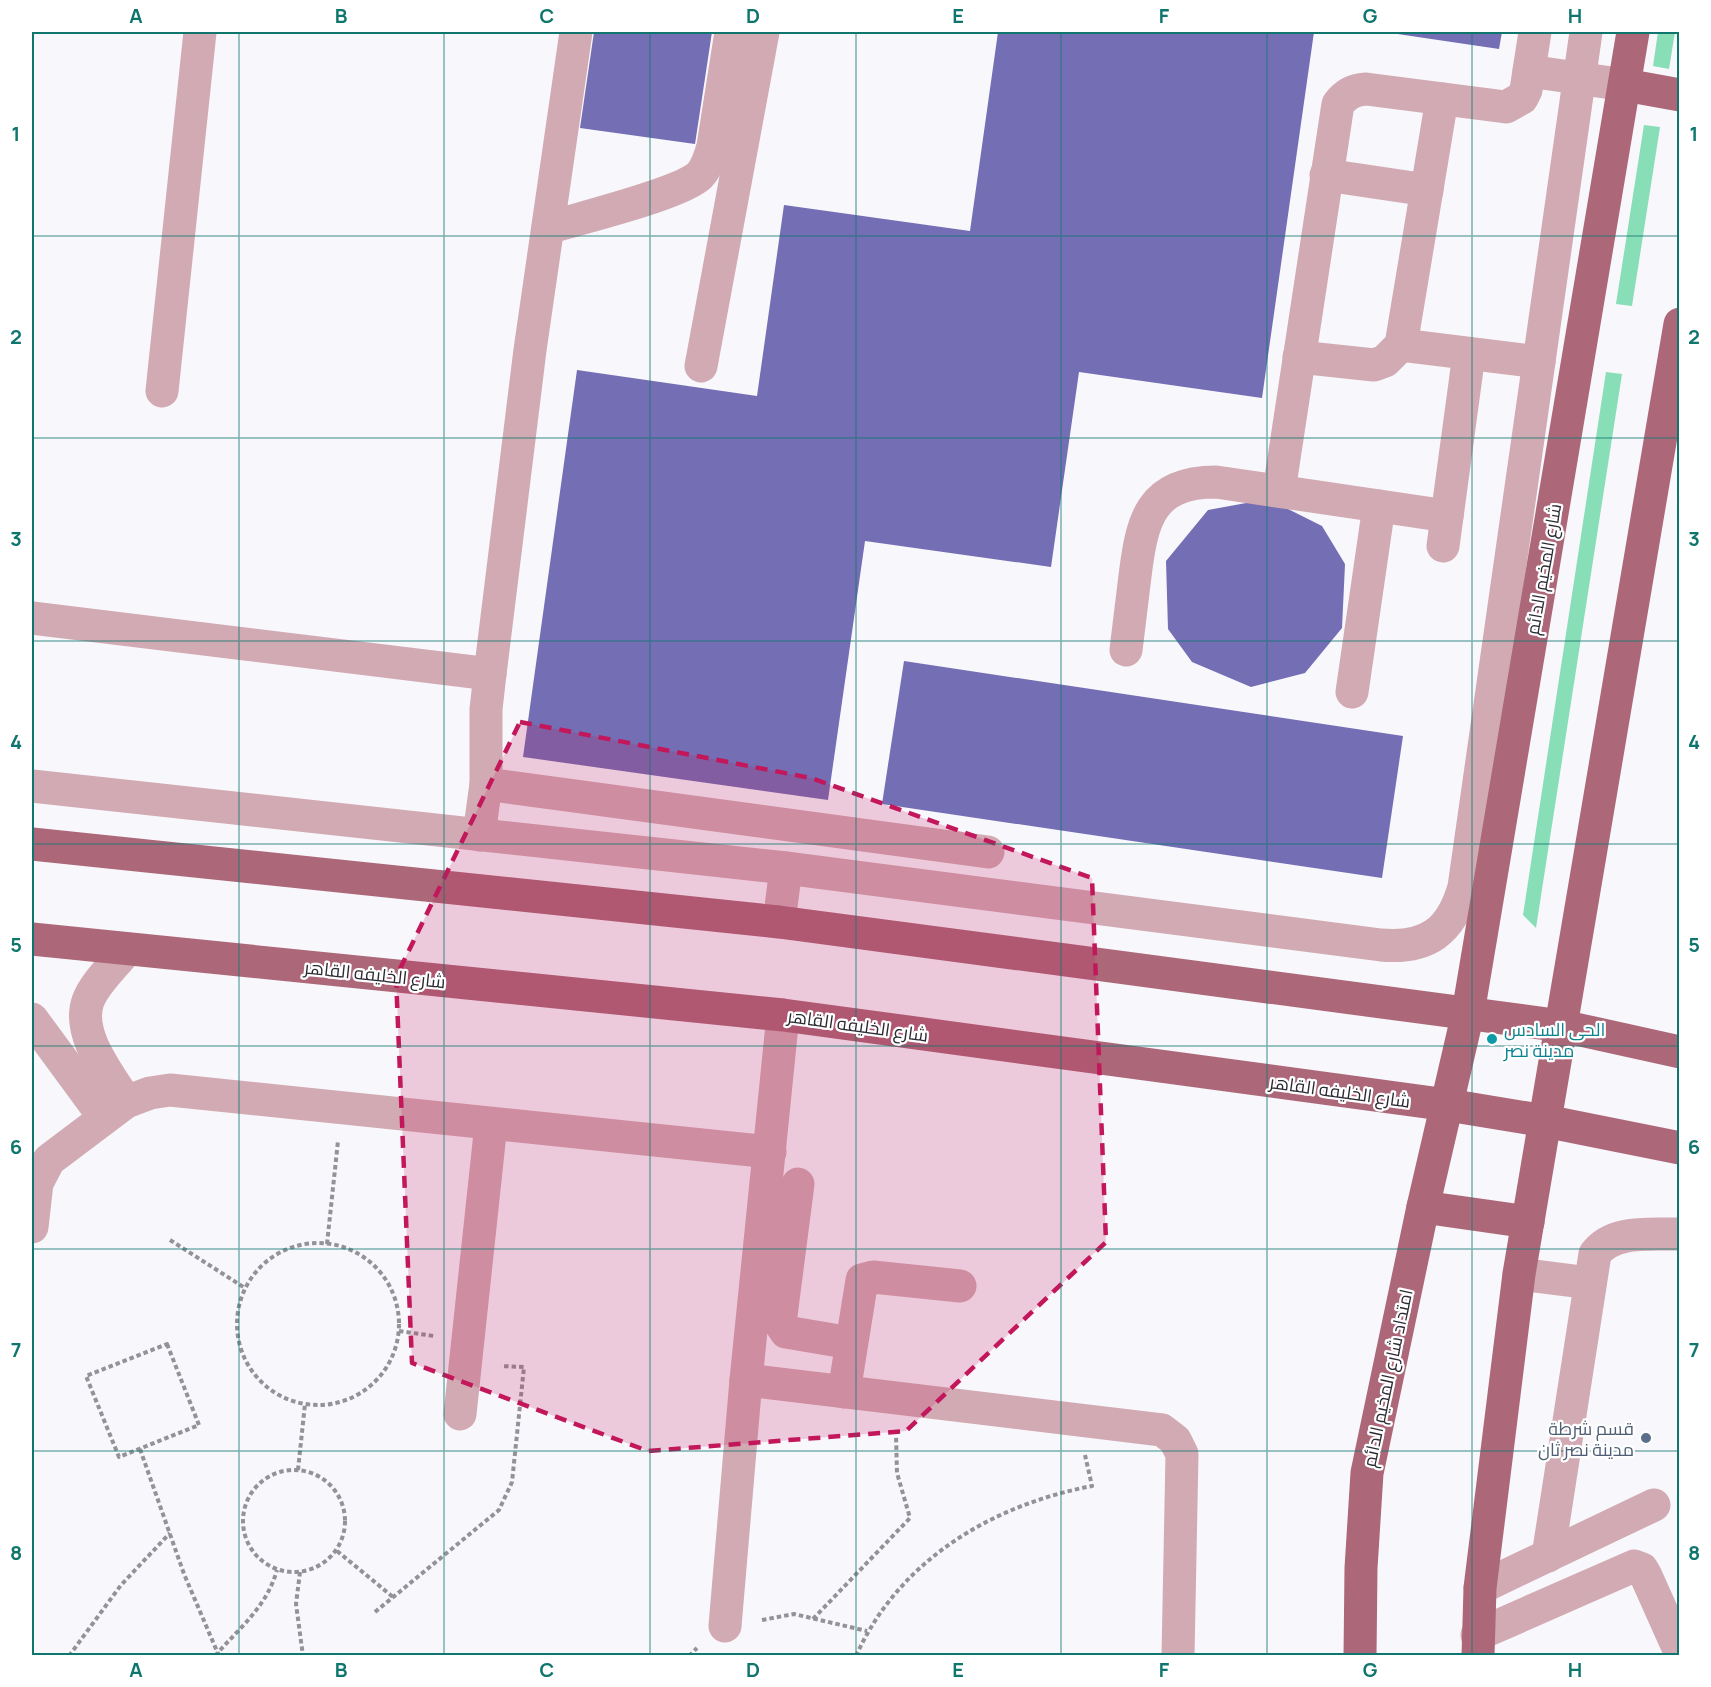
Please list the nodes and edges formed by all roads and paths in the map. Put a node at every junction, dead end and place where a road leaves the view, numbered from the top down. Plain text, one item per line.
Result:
1 (201, 32) edge
2 (576, 32) edge
3 (731, 32) edge
4 (763, 32) edge
5 (1535, 32) edge
6 (1586, 32) edge
7 (1633, 32) edge
8 (1529, 71) junction
9 (1579, 78) junction
10 (1625, 86) junction
11 (1680, 94) edge
12 (1442, 99) junction
13 (724, 163) junction
14 (1326, 175) junction
15 (1427, 190) junction
16 (548, 228) junction
17 (1680, 324) edge
18 (1401, 345) junction
19 (1469, 354) junction
20 (1299, 357) junction
21 (1539, 362) junction
22 (701, 366) dead end
23 (162, 391) dead end
24 (1279, 491) junction
25 (1379, 506) junction
26 (32, 618) edge
27 (1126, 650) dead end
28 (490, 674) junction
29 (1352, 692) dead end
30 (486, 784) junction
31 (32, 786) edge
32 (479, 835) junction
33 (32, 844) edge
34 (988, 852) dead end
35 (786, 868) junction
36 (780, 922) junction
37 (32, 939) edge
38 (127, 949) junction
39 (1468, 1013) junction
40 (783, 1014) junction
41 (32, 1019) edge
42 (1562, 1026) junction
43 (1680, 1052) edge
44 (1448, 1105) junction
45 (342, 1108) junction
46 (115, 1110) junction
47 (1545, 1121) junction
48 (491, 1124) junction
49 (1680, 1148) edge
50 (770, 1152) junction
51 (798, 1184) dead end
52 (1423, 1207) junction
53 (1527, 1222) junction
54 (32, 1227) edge
55 (1680, 1234) edge
56 (170, 1240) dead end
57 (327, 1244) junction
58 (1518, 1274) junction
59 (1590, 1283) junction
60 (960, 1286) dead end
61 (245, 1288) junction
62 (851, 1343) junction
63 (465, 1363) junction
64 (746, 1380) junction
65 (844, 1392) junction
66 (901, 1398) junction
67 (305, 1404) junction
68 (460, 1414) dead end
69 (1077, 1418) junction
70 (140, 1449) junction
71 (298, 1470) junction
72 (1654, 1505) dead end
73 (170, 1533) junction
74 (337, 1551) junction
75 (1548, 1556) junction
76 (277, 1570) junction
77 (300, 1572) junction
78 (1480, 1588) junction
79 (393, 1597) junction
80 (375, 1612) dead end
81 (813, 1619) junction
82 (724, 1626) joint
83 (867, 1631) junction
84 (1478, 1645) edge
85 (1680, 1652) edge
86 (217, 1655) edge
87 (69, 1656) edge
88 (303, 1656) edge
89 (856, 1656) edge
90 (1178, 1656) edge
91 (1360, 1656) edge

1 - 23 lane
2 - 16 lane
3 - 13 lane
4 - 13 lane
5 - 8 lane
6 - 9 lane
7 - 10 main road, شارع المخيم الدائم
8 - 9 lane
8 - 12 lane
9 - 10 lane
9 - 21 lane
10 - 11 main road
10 - 39 main road, شارع المخيم الدائم
12 - 14 lane
12 - 15 lane
13 - 16 lane
13 - 22 lane
14 - 15 lane
14 - 20 lane
15 - 18 lane
16 - 28 lane
17 - 42 main road
18 - 19 lane
18 - 20 lane
19 - 21 lane
19 - 25 lane
20 - 24 lane
21 - 35 lane
24 - 25 lane
24 - 27 lane
25 - 29 lane
26 - 28 lane
28 - 30 lane
30 - 32 lane
30 - 34 lane
31 - 32 lane
32 - 35 lane
33 - 36 main road
35 - 36 lane
36 - 39 main road
37 - 38 main road, شارع الخليفه القاهر
38 - 40 main road, شارع الخليفه القاهر
38 - 46 lane
39 - 42 main road
39 - 44 main road, شارع المخيم الدائم
40 - 44 main road, شارع الخليفه القاهر
40 - 50 lane
41 - 46 lane
42 - 43 main road
42 - 47 main road
44 - 47 main road, شارع الخليفه القاهر
44 - 52 main road, امتداد شارع المخيم الدائم
45 - 46 lane
45 - 48 lane
45 - 57 path
46 - 54 lane
47 - 49 main road, شارع الخليفه القاهر
47 - 53 main road
48 - 50 lane
48 - 63 lane
50 - 64 lane
51 - 62 lane
52 - 53 main road
52 - 91 main road, امتداد شارع المخيم الدائم
53 - 58 main road
55 - 59 lane
56 - 61 path
57 - 61 path
57 - 67 path
58 - 59 lane
58 - 78 main road
59 - 75 lane
60 - 62 lane
61 - 67 path
62 - 65 lane
63 - 68 lane
63 - 79 path
64 - 65 lane
64 - 82 lane
65 - 66 lane
66 - 69 lane
66 - 81 path
67 - 71 path
69 - 83 path
69 - 90 lane
70 - 70 path
70 - 73 path
71 - 74 path
71 - 76 path
72 - 75 lane
73 - 86 path
73 - 87 path
74 - 77 path
74 - 79 path
75 - 78 lane
76 - 77 path
76 - 86 path
77 - 88 path
78 - 84 main road
79 - 80 path
81 - 82 path
81 - 83 path
83 - 89 path
84 - 85 lane

